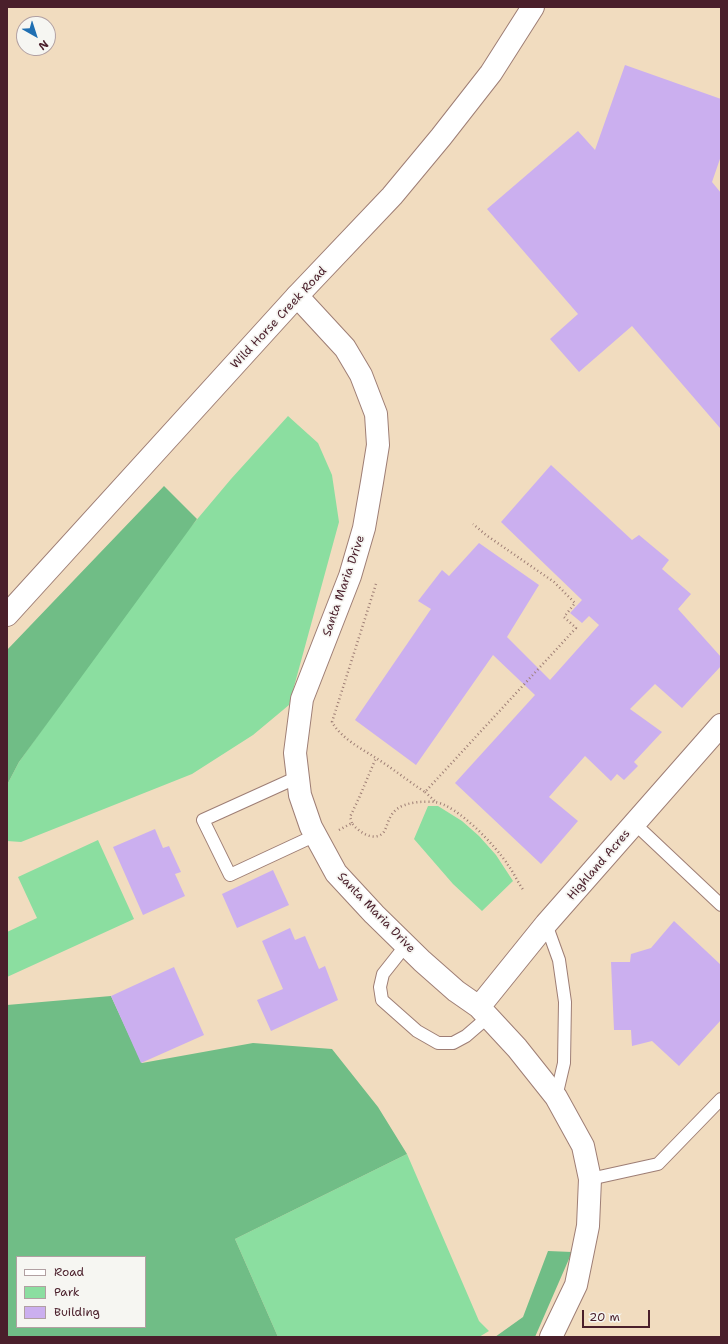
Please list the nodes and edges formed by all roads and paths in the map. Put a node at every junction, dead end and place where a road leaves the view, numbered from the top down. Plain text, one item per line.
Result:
1 (533, 7) edge
2 (297, 296) junction
3 (474, 524) dead end
4 (376, 584) dead end
5 (7, 615) edge
6 (721, 725) edge
7 (376, 758) junction
8 (298, 777) junction
9 (425, 792) junction
10 (436, 802) junction
11 (352, 824) junction
12 (635, 824) junction
13 (338, 831) dead end
14 (316, 836) junction
15 (524, 891) dead end
16 (721, 905) edge
17 (546, 924) junction
18 (406, 945) junction
19 (484, 1012) junction
20 (556, 1097) junction
21 (721, 1098) edge
22 (590, 1179) junction
23 (551, 1337) edge

1 - 2 street, Wild Horse Creek Road
2 - 5 street, Wild Horse Creek Road
2 - 8 street, Santa Maria Drive
3 - 9 path
4 - 7 path
6 - 12 street, Highland Acres
7 - 9 path
7 - 11 path
8 - 14 street, Santa Maria Drive
8 - 14 lane
9 - 10 path
10 - 11 path
10 - 15 path
11 - 13 path
12 - 16 lane
12 - 17 street, Highland Acres
14 - 18 street, Santa Maria Drive
17 - 19 street, Highland Acres
17 - 20 lane
18 - 19 street, Santa Maria Drive
18 - 19 lane
19 - 20 street, Santa Maria Drive
20 - 22 street, Santa Maria Drive
21 - 22 lane
22 - 23 street, Santa Maria Drive

